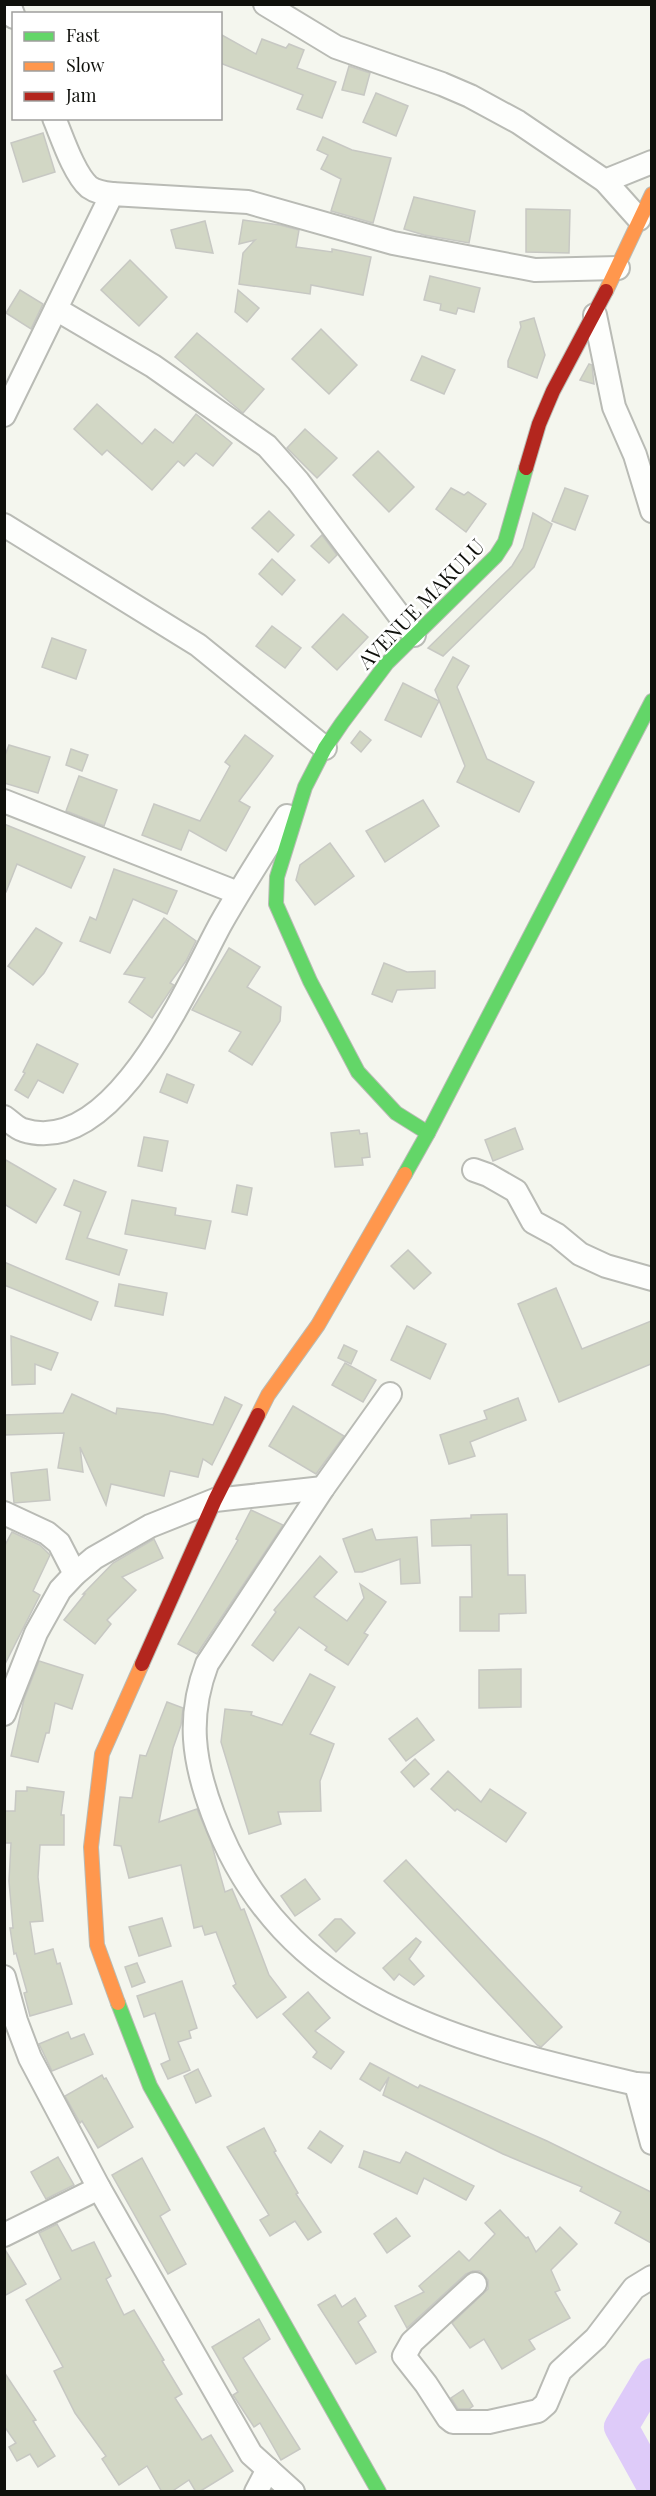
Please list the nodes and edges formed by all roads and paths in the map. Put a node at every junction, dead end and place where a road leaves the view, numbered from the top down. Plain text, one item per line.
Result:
1 (265, 4) edge
2 (55, 120) edge
3 (651, 162) edge
4 (605, 181) junction
5 (112, 194) junction
6 (651, 194) edge
7 (639, 219) junction
8 (618, 268) junction
9 (56, 309) junction
10 (595, 315) junction
11 (4, 415) edge
12 (651, 511) edge
13 (4, 525) edge
14 (414, 635) junction
15 (651, 701) edge
16 (325, 748) junction
17 (305, 787) junction
18 (4, 801) edge
19 (238, 893) junction
20 (4, 1117) edge
21 (428, 1133) junction
22 (474, 1170) dead end
23 (651, 1279) edge
24 (390, 1394) dead end
25 (323, 1488) junction
26 (215, 1500) junction
27 (4, 1513) edge
28 (75, 1574) junction
29 (9, 1685) edge
30 (4, 1714) edge
31 (4, 1977) edge
32 (644, 2084) edge
33 (651, 2144) edge
34 (99, 2188) junction
35 (4, 2235) edge
36 (651, 2277) edge
37 (475, 2284) dead end
38 (268, 2469) junction
39 (256, 2492) edge
40 (292, 2492) edge
41 (379, 2492) edge

1 - 4 street
2 - 5 street
3 - 4 street
4 - 7 street
5 - 8 street
5 - 9 street
6 - 7 main road, AVENUE MAKULU
7 - 8 main road, AVENUE MAKULU
8 - 10 main road, AVENUE MAKULU
9 - 11 street
9 - 14 street
10 - 12 street
10 - 14 main road, AVENUE MAKULU
13 - 16 street
14 - 16 main road, AVENUE MAKULU
15 - 21 main road
16 - 17 main road, AVENUE MAKULU
17 - 19 street
17 - 21 main road, AVENUE MAKULU
18 - 19 street
19 - 20 street
21 - 26 main road
22 - 23 street
24 - 25 street
25 - 26 street
25 - 32 street
26 - 28 street
26 - 41 main road
27 - 28 street
28 - 29 street
29 - 30 street
31 - 34 street
32 - 33 street
34 - 35 street
34 - 38 street
36 - 37 street
38 - 39 street
38 - 40 street

